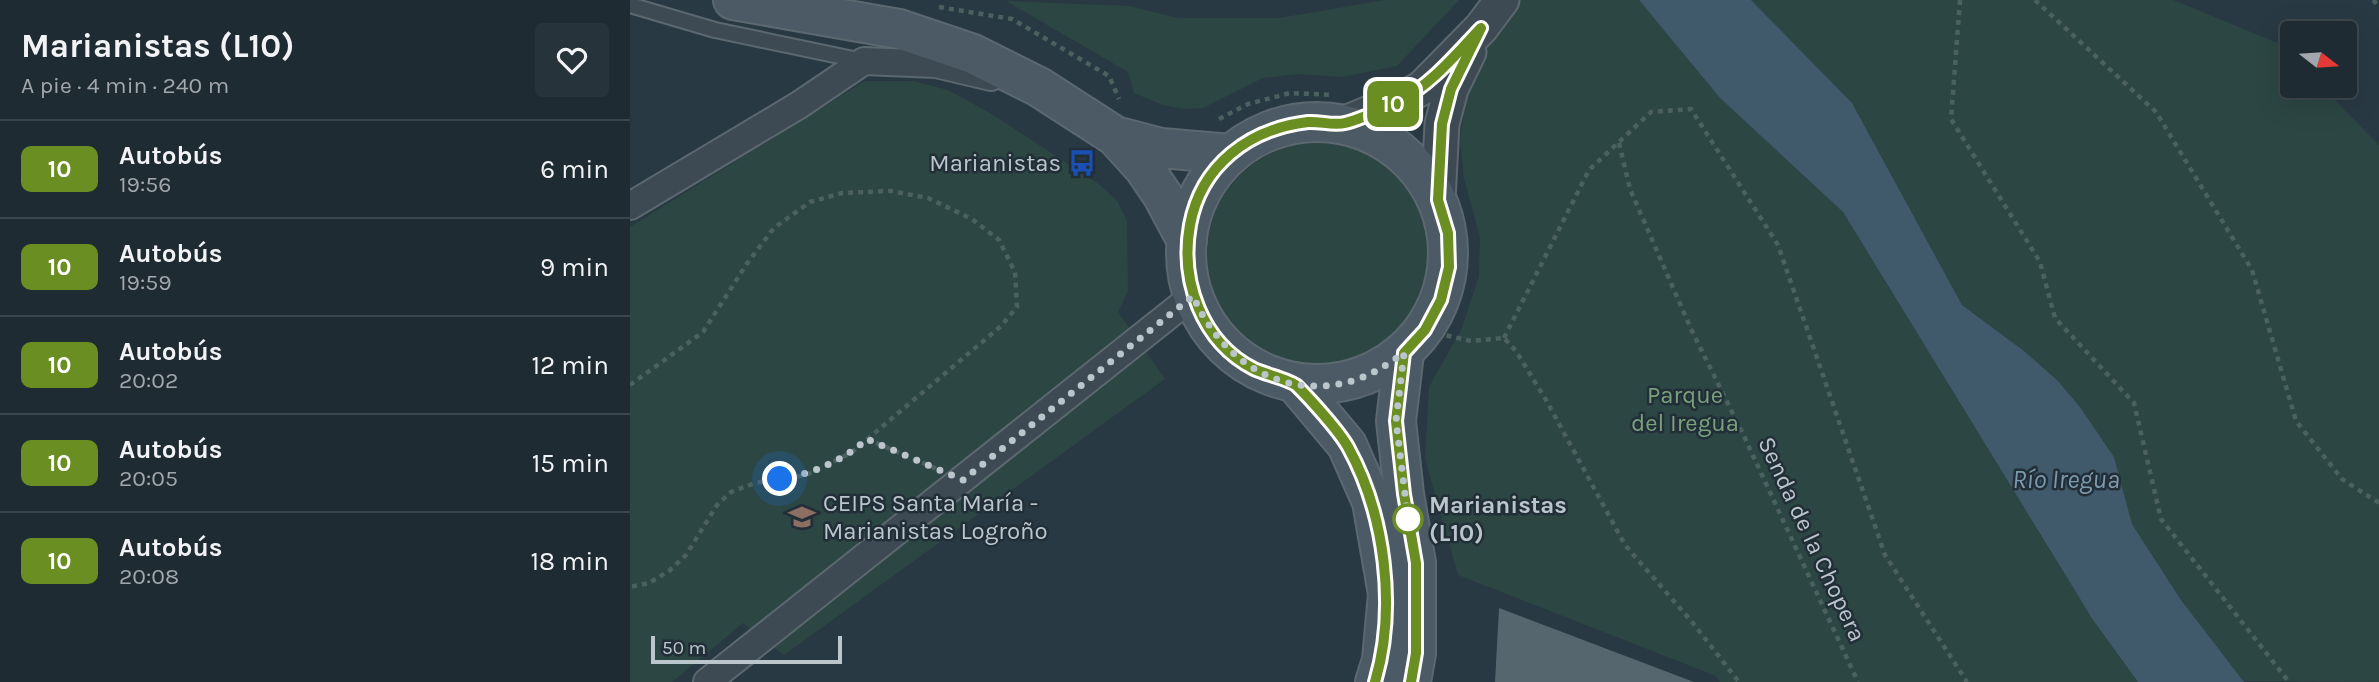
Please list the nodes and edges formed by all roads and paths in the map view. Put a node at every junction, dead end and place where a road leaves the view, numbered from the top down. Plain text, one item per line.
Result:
1 (733, 0) edge
2 (1502, 0) edge
3 (1960, 0) edge
4 (2035, 0) edge
5 (2373, 0) edge
6 (630, 5) edge
7 (931, 5) dead end
8 (2379, 6) edge
9 (1481, 28) junction
10 (864, 61) junction
11 (1038, 87) junction
12 (1339, 109) junction
13 (1121, 120) junction
14 (1222, 137) junction
15 (1619, 142) junction
16 (1438, 200) junction
17 (630, 206) edge
18 (1187, 241) junction
19 (1193, 296) junction
20 (1504, 338) junction
21 (1415, 341) junction
22 (1295, 383) junction
23 (630, 385) edge
24 (867, 439) junction
25 (963, 480) junction
26 (2379, 503) edge
27 (630, 587) edge
28 (707, 682) edge
29 (1375, 682) edge
30 (1411, 682) edge
31 (1738, 682) edge
32 (1858, 682) edge
33 (1967, 682) edge
34 (2289, 682) edge

1 - 11 main road
2 - 9 street
3 - 34 path
4 - 26 path
5 - 8 path
6 - 10 lane
7 - 13 path
9 - 12 street
9 - 16 street
10 - 11 street
10 - 17 street
11 - 13 main road
12 - 14 main road
12 - 14 path
12 - 16 main road
13 - 14 main road
13 - 18 main road
14 - 18 main road
15 - 20 path
15 - 32 path, Senda de la Chopera
15 - 33 path
16 - 21 main road
18 - 19 main road
19 - 22 main road
19 - 25 street
20 - 21 path
20 - 31 path
21 - 22 main road
21 - 30 main road
22 - 29 main road
23 - 24 path
24 - 25 path
24 - 27 path
25 - 28 street

